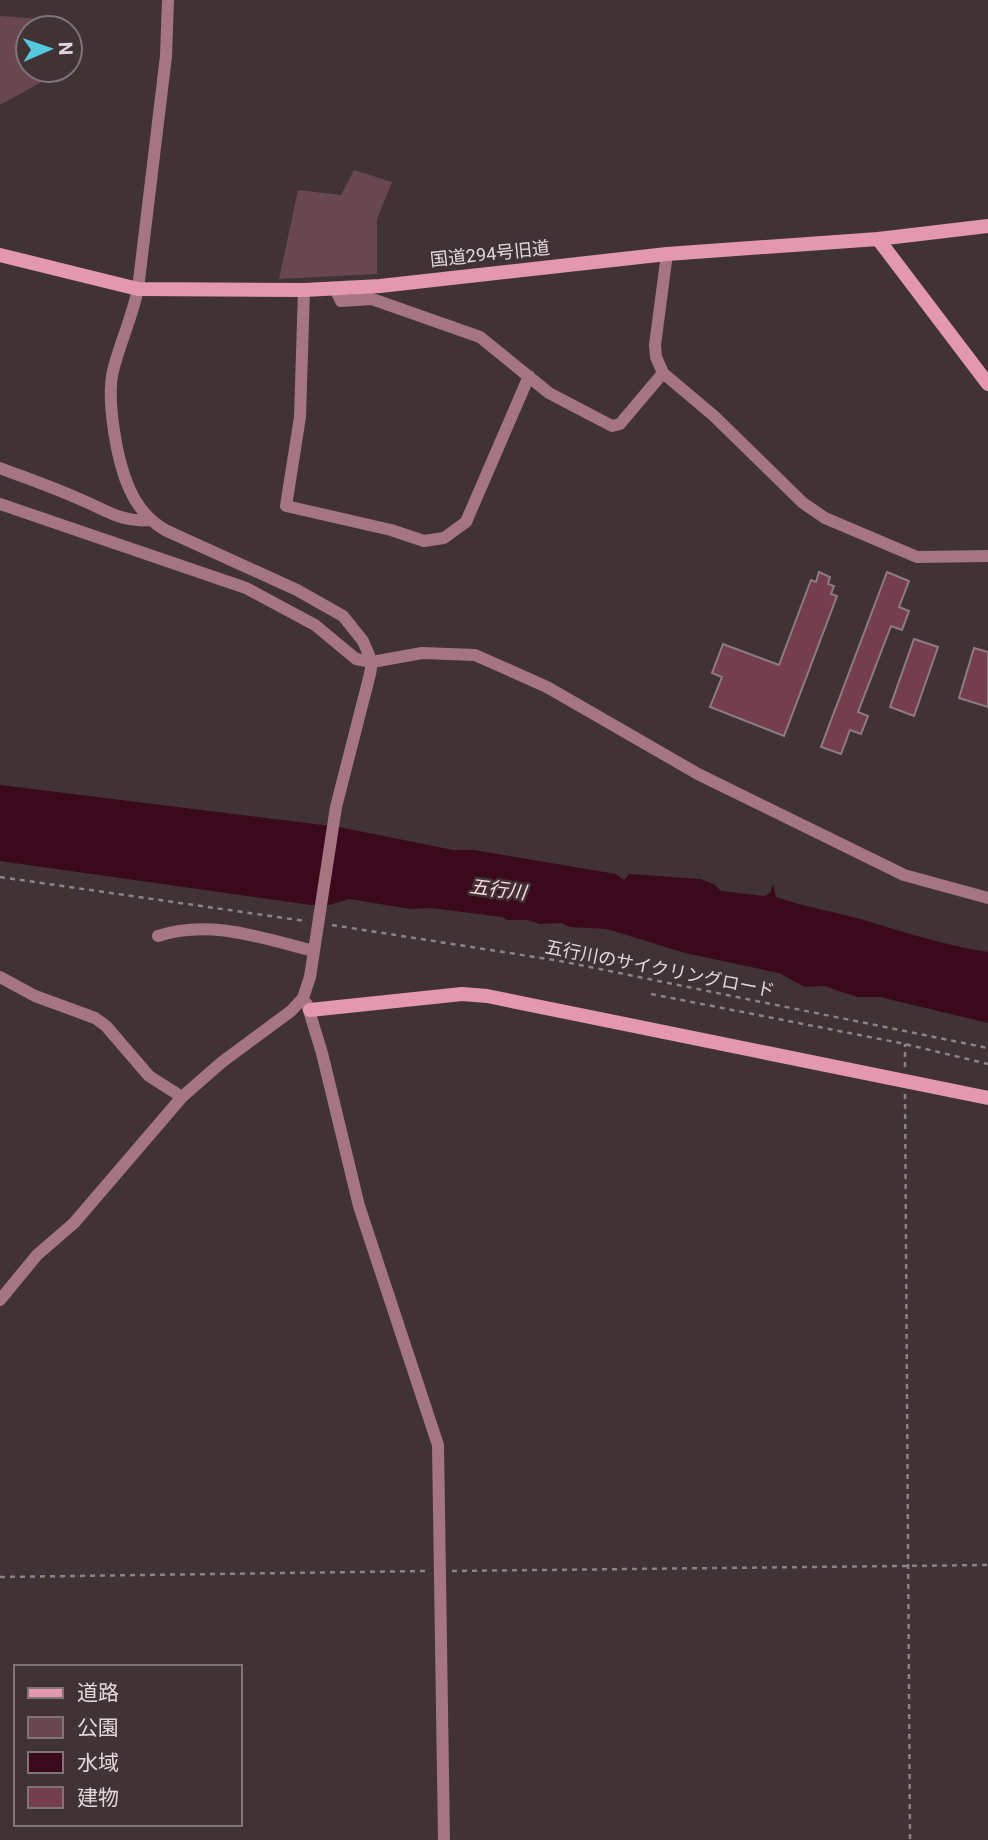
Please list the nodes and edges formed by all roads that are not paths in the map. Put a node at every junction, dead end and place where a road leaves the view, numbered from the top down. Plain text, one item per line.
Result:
1 (168, 0) edge
2 (988, 227) edge
3 (878, 239) junction
4 (667, 254) junction
5 (0, 255) edge
6 (138, 289) junction
7 (335, 289) junction
8 (304, 290) junction
9 (663, 373) junction
10 (529, 376) junction
11 (988, 384) edge
12 (0, 468) edge
13 (0, 504) edge
14 (149, 520) junction
15 (988, 556) edge
16 (372, 662) junction
17 (988, 898) edge
18 (158, 936) dead end
19 (314, 951) junction
20 (0, 977) edge
21 (307, 1004) junction
22 (182, 1097) junction
23 (988, 1098) edge
24 (2, 1291) edge
25 (444, 1840) edge

1 - 6 street
2 - 3 street, 国道294号旧道
3 - 4 street, 国道294号旧道
3 - 11 street
4 - 7 street, 国道294号旧道
4 - 9 street
5 - 6 street, 国道294号旧道
6 - 8 street, 国道294号旧道
6 - 14 street
7 - 8 street, 国道294号旧道
7 - 10 street
8 - 10 street
9 - 10 street
9 - 15 street
12 - 14 street
13 - 16 street
14 - 16 street
16 - 17 street
16 - 19 street
18 - 19 street
19 - 21 street
20 - 22 street
21 - 22 street
21 - 23 street
21 - 25 street
22 - 24 street

